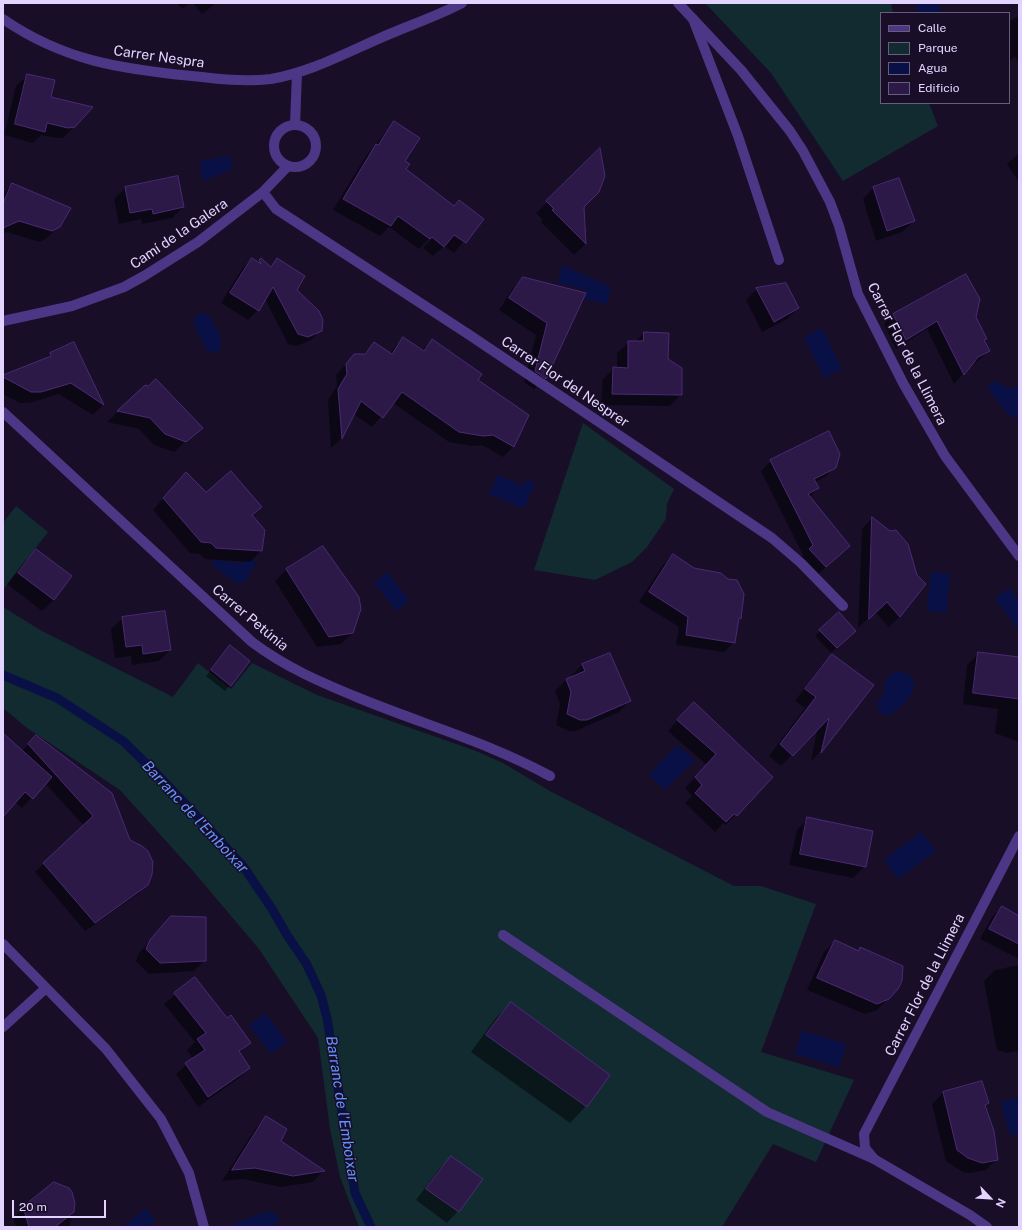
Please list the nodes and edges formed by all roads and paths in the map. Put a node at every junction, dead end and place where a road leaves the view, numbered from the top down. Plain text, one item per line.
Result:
1 (462, 3) edge
2 (678, 3) edge
3 (693, 19) junction
4 (3, 20) edge
5 (297, 73) junction
6 (295, 125) junction
7 (288, 166) junction
8 (264, 192) junction
9 (779, 260) dead end
10 (3, 321) edge
11 (3, 412) edge
12 (1019, 556) edge
13 (843, 606) dead end
14 (550, 776) dead end
15 (1019, 836) edge
16 (503, 935) dead end
17 (3, 944) edge
18 (46, 988) junction
19 (3, 1027) edge
20 (874, 1159) junction
21 (204, 1227) edge
22 (987, 1227) edge

1 - 5 street
2 - 3 street, Carrer Flor de la Llimera
3 - 9 street
3 - 12 street, Carrer Flor de la Llimera
4 - 5 street, Carrer Nespra
5 - 6 street
6 - 7 street
6 - 7 street
7 - 8 street, Camí de la Galera
8 - 10 street, Camí de la Galera
8 - 13 street, Carrer Flor del Nesprer
11 - 14 street, Carrer Petúnia
15 - 20 street, Carrer Flor de la Llimera
16 - 20 street
17 - 18 street
18 - 19 street
18 - 21 street
20 - 22 street

